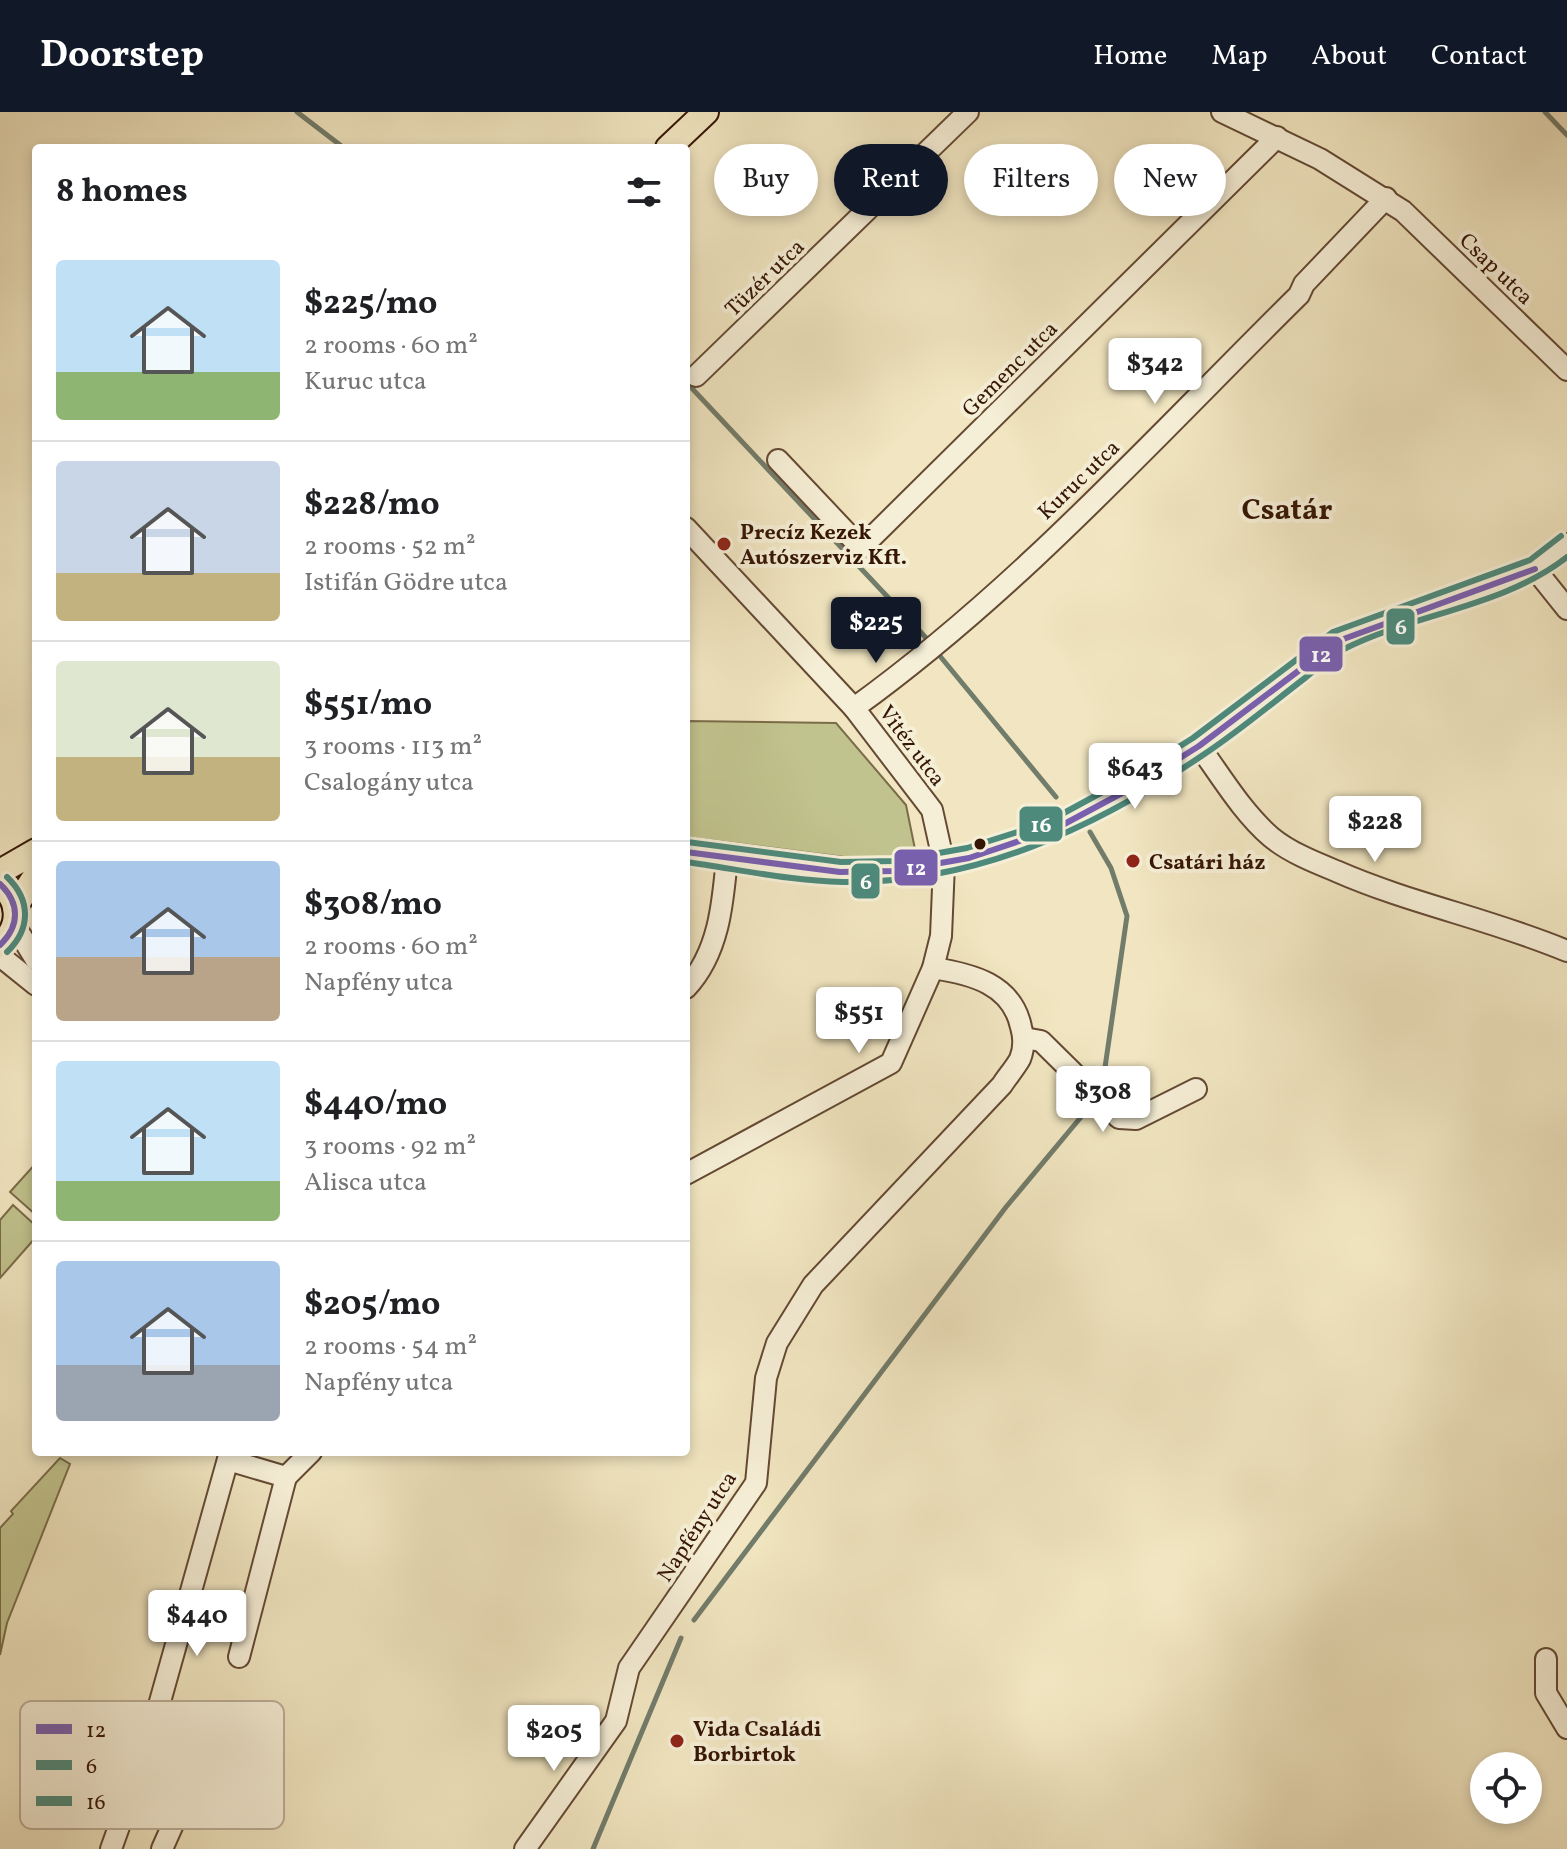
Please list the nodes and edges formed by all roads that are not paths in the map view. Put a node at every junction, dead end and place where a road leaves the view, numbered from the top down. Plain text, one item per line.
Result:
1 (706, 112) edge
2 (968, 112) edge
3 (1222, 112) edge
4 (1277, 137) junction
5 (672, 144) edge
6 (1386, 198) junction
7 (1567, 370) edge
8 (696, 376) dead end
9 (778, 460) dead end
10 (690, 532) edge
11 (1567, 544) edge
12 (1535, 569) junction
13 (1567, 609) edge
14 (854, 708) junction
15 (1199, 746) junction
16 (690, 852) edge
17 (32, 853) edge
18 (727, 857) junction
19 (944, 864) junction
20 (0, 872) edge
21 (32, 883) edge
22 (0, 884) edge
23 (10, 926) edge
24 (1567, 951) edge
25 (32, 955) edge
26 (0, 956) edge
27 (933, 968) junction
28 (32, 982) edge
29 (690, 983) edge
30 (1024, 1038) junction
31 (1196, 1089) dead end
32 (690, 1172) edge
33 (229, 1456) edge
34 (307, 1456) edge
35 (286, 1477) junction
36 (239, 1657) dead end
37 (1546, 1659) dead end
38 (160, 1701) edge
39 (1567, 1728) edge
40 (118, 1829) edge
41 (171, 1829) edge
42 (111, 1849) edge
43 (162, 1849) edge
44 (525, 1849) edge

1 - 5 main road
2 - 8 street, Tüzér utca
3 - 4 street, Csap utca
4 - 6 street, Csap utca
4 - 9 street, Gemenc utca
6 - 7 street, Csap utca
6 - 14 street, Kuruc utca
10 - 14 street, Vitéz utca
11 - 12 street
12 - 13 street
12 - 15 street
14 - 19 street, Vitéz utca
15 - 19 street
15 - 24 street
16 - 18 street
17 - 20 main road
18 - 19 street
18 - 29 street
19 - 27 street, Vitéz utca
21 - 23 main road
22 - 23 main road
23 - 25 street
26 - 28 street
27 - 30 street
27 - 32 street, Vitéz utca
30 - 31 street
30 - 44 street, Napfény utca
33 - 35 street
33 - 38 street
34 - 35 street
35 - 36 street
37 - 39 street
40 - 42 street
41 - 43 street

